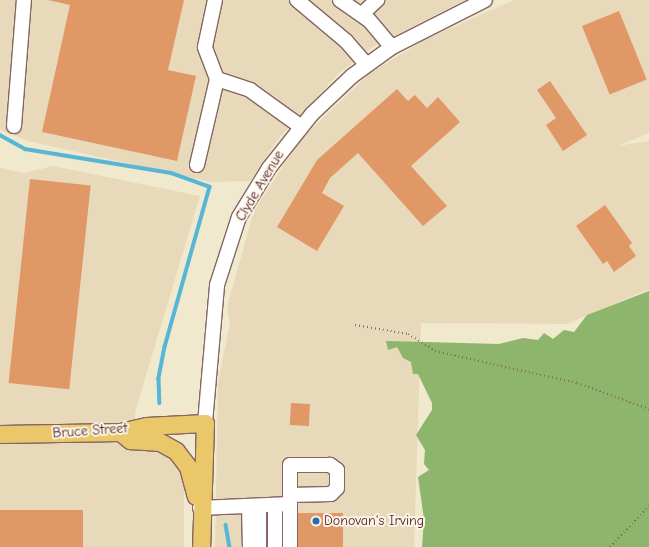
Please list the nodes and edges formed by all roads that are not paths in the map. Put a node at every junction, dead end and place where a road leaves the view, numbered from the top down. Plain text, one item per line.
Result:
1 (24, 0) edge
2 (215, 0) edge
3 (297, 0) edge
4 (340, 0) edge
5 (377, 0) edge
6 (485, 0) edge
7 (362, 14) junction
8 (392, 47) junction
9 (366, 64) junction
10 (217, 79) junction
11 (14, 126) dead end
12 (300, 126) junction
13 (196, 165) dead end
14 (205, 423) junction
15 (120, 432) junction
16 (0, 434) edge
17 (275, 505) junction
18 (254, 507) junction
19 (200, 511) junction
20 (201, 547) edge
21 (250, 547) edge
22 (259, 547) edge
23 (275, 547) edge
24 (290, 547) edge

1 - 11 street
2 - 10 street
3 - 9 street
4 - 7 street
5 - 7 street
6 - 8 street, Clyde Avenue
7 - 8 street
8 - 9 street, Clyde Avenue
9 - 12 street, Clyde Avenue
10 - 12 street
10 - 13 street
12 - 14 street, Clyde Avenue
14 - 15 main road, Bruce Street
14 - 19 main road, Clyde Avenue
15 - 16 main road, Bruce Street
15 - 19 main road
17 - 18 street
17 - 23 street
17 - 24 street
18 - 19 street
18 - 21 street
18 - 22 street
19 - 20 main road, Clyde Avenue

